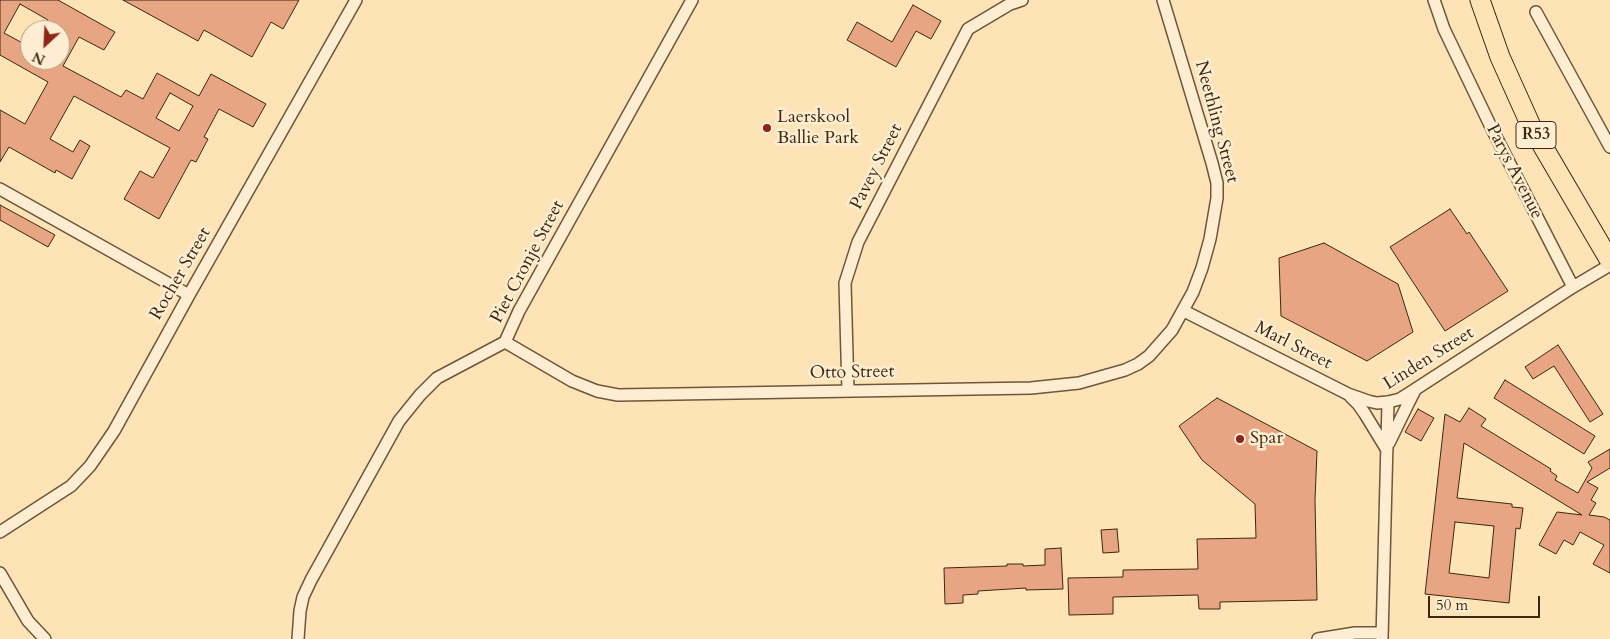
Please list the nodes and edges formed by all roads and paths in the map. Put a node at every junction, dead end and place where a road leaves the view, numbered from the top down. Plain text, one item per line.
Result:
1 (356, 0) edge
2 (692, 0) edge
3 (1022, 0) edge
4 (1163, 0) edge
5 (1434, 0) edge
6 (1480, 0) edge
7 (1536, 12) dead end
8 (1610, 147) edge
9 (0, 189) edge
10 (1610, 263) edge
11 (1572, 287) junction
12 (189, 294) junction
13 (1184, 310) junction
14 (505, 342) junction
15 (1417, 387) junction
16 (848, 391) junction
17 (1348, 394) junction
18 (1388, 402) junction
19 (1387, 450) junction
20 (0, 532) edge
21 (0, 573) edge
22 (1382, 636) edge
23 (45, 639) edge
24 (298, 639) edge
25 (1318, 639) edge

1 - 12 street, Rocher Street
2 - 14 street, Piet Cronje Street
3 - 16 street, Pavey Street
4 - 13 street, Neethling Street
5 - 11 street, Parys Avenue
6 - 10 main road, Parys Avenue / R53
7 - 8 street
9 - 12 street
10 - 11 street, Linden Street
11 - 15 street, Linden Street
12 - 20 street, Rocher Street
13 - 16 street, Otto Street
13 - 17 street, Marl Street
14 - 16 street, Otto Street
14 - 24 street, Piet Cronje Street
15 - 18 street, Linden Street
15 - 19 street
17 - 18 street, Marl Street
17 - 19 street
18 - 19 street, Linden Street
19 - 22 street, Linden Street
21 - 23 street
22 - 25 street

